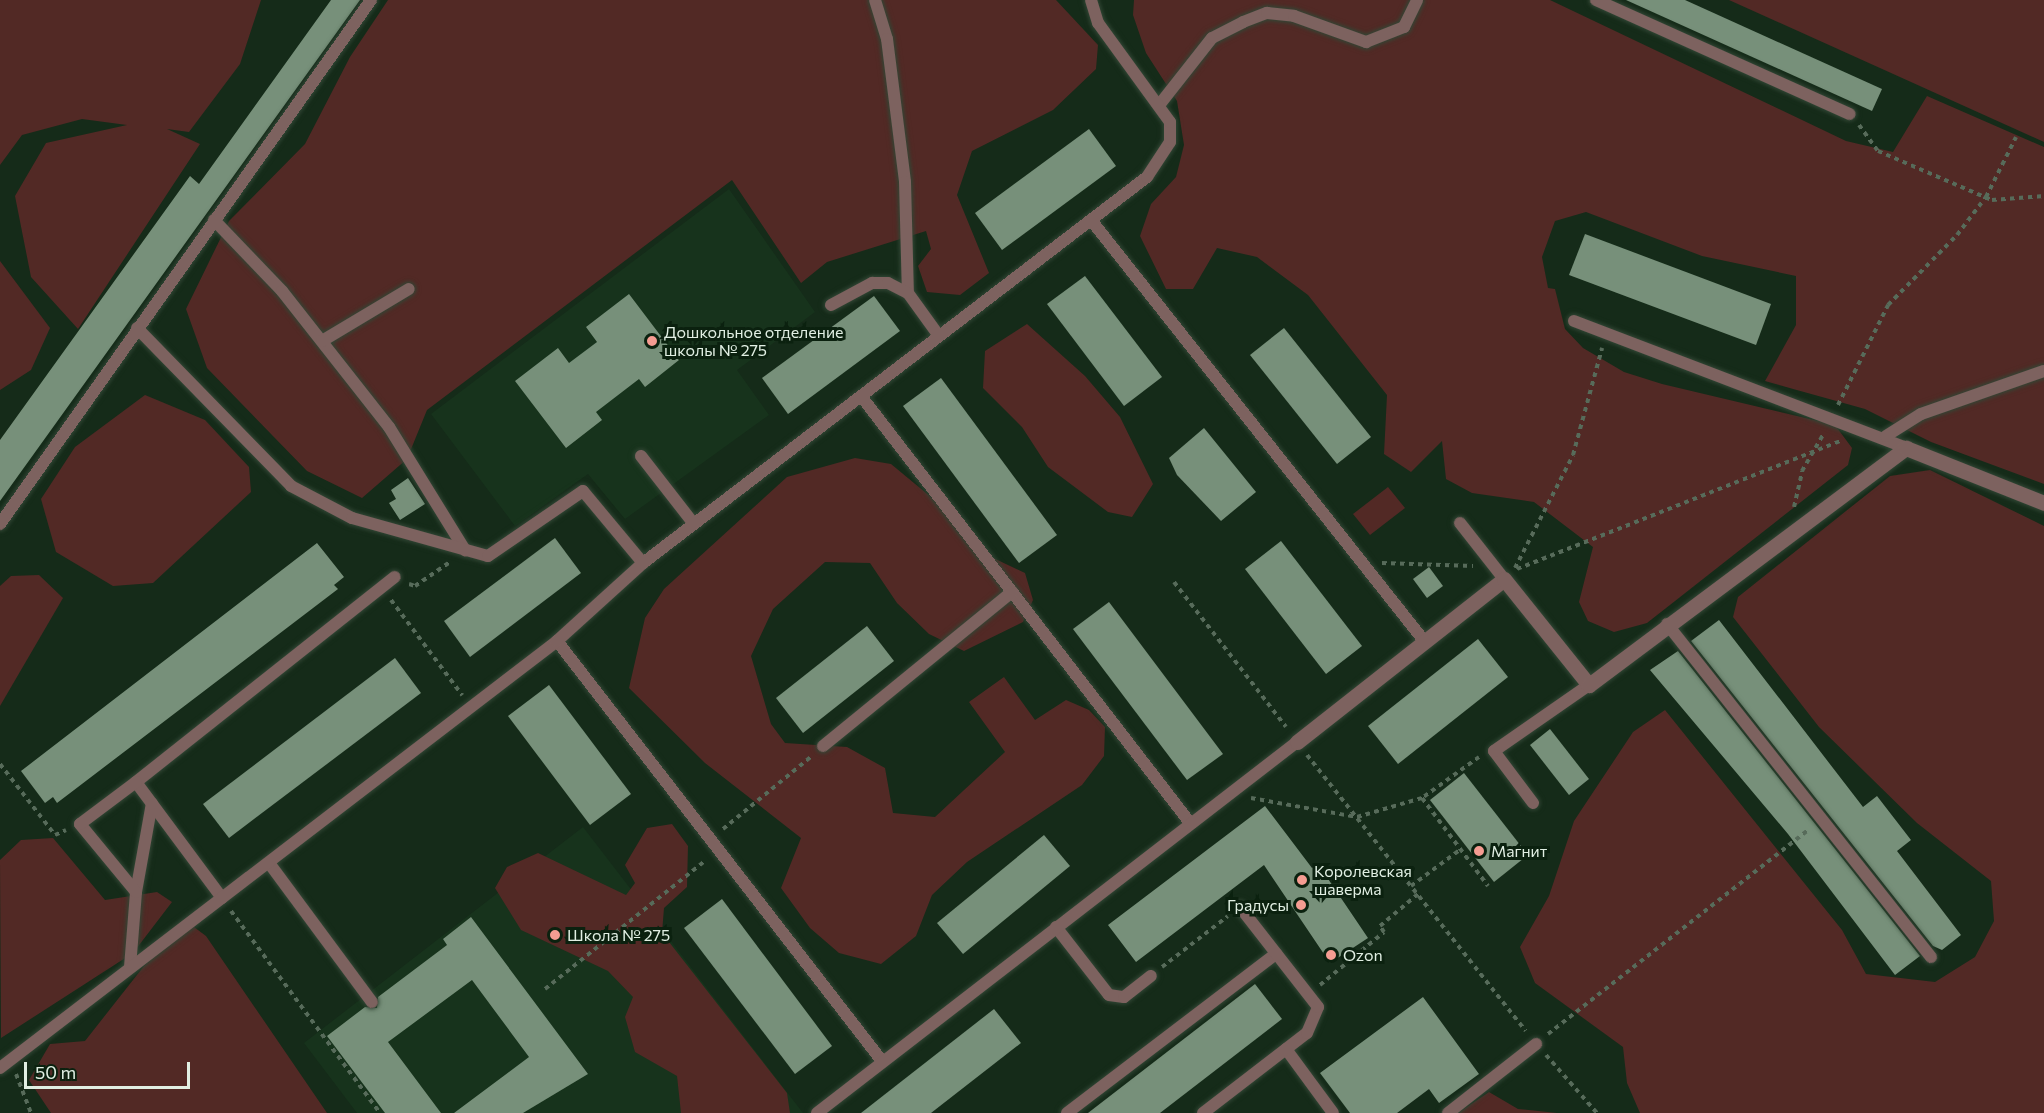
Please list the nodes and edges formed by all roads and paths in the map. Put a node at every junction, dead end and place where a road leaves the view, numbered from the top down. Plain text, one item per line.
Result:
1 (371, 0) edge
2 (875, 0) edge
3 (1091, 0) edge
4 (1417, 0) edge
5 (1596, 0) edge
6 (1160, 104) junction
7 (1850, 114) joint
8 (2016, 137) dead end
9 (2044, 196) edge
10 (1986, 197) junction
11 (214, 220) junction
12 (1091, 220) junction
13 (409, 289) dead end
14 (908, 293) junction
15 (831, 305) dead end
16 (1574, 321) dead end
17 (136, 328) junction
18 (1606, 332) junction
19 (939, 336) junction
20 (322, 341) junction
21 (2044, 371) edge
22 (861, 396) junction
23 (1832, 416) junction
24 (1872, 431) junction
25 (1886, 436) junction
26 (1821, 448) junction
27 (1906, 448) junction
28 (641, 456) dead end
29 (2044, 503) edge
30 (1460, 523) dead end
31 (0, 524) edge
32 (694, 524) junction
33 (1784, 538) junction
34 (465, 550) junction
35 (643, 563) junction
36 (1362, 564) junction
37 (1504, 572) junction
38 (395, 577) joint
39 (1174, 582) dead end
40 (382, 588) junction
41 (1012, 592) junction
42 (1667, 624) junction
43 (557, 641) junction
44 (1425, 642) junction
45 (1589, 685) junction
46 (471, 707) junction
47 (1298, 742) junction
48 (823, 747) joint
49 (1494, 751) junction
50 (0, 764) edge
51 (136, 782) junction
52 (1228, 795) junction
53 (1422, 798) junction
54 (152, 803) junction
55 (1533, 803) dead end
56 (1357, 817) junction
57 (1824, 818) junction
58 (80, 824) junction
59 (1191, 824) junction
60 (710, 839) junction
61 (1461, 849) junction
62 (719, 850) junction
63 (269, 863) junction
64 (1411, 886) junction
65 (1488, 886) dead end
66 (136, 892) junction
67 (1418, 894) junction
68 (222, 898) junction
69 (1240, 907) joint
70 (1056, 927) junction
71 (1276, 954) junction
72 (1930, 957) dead end
73 (130, 967) junction
74 (1151, 976) joint
75 (545, 989) dead end
76 (1309, 995) junction
77 (372, 1002) dead end
78 (1536, 1044) junction
79 (1286, 1049) junction
80 (6, 1054) edge
81 (882, 1061) junction
82 (0, 1068) edge
83 (31, 1113) edge
84 (380, 1113) edge
85 (817, 1113) edge
86 (1067, 1113) edge
87 (1203, 1113) edge
88 (1333, 1113) edge
89 (1448, 1113) edge
90 (1597, 1113) edge

1 - 11 lane
2 - 14 lane
3 - 6 lane
4 - 6 lane
5 - 7 lane
6 - 12 lane
7 - 10 path
8 - 10 path
9 - 10 path
10 - 23 path
11 - 17 lane
11 - 20 lane
12 - 19 lane
12 - 36 lane
13 - 20 lane
14 - 15 lane
14 - 19 lane
16 - 18 lane
17 - 31 lane
17 - 34 lane
18 - 23 lane
18 - 37 path
19 - 22 lane
20 - 34 lane
21 - 25 lane
22 - 32 lane
22 - 41 lane
23 - 24 lane
23 - 26 path
24 - 25 lane
24 - 26 path
25 - 27 lane
26 - 33 path
26 - 37 path
27 - 29 street
27 - 33 street
28 - 32 lane
30 - 37 lane
32 - 35 lane
33 - 42 street
34 - 35 lane
34 - 38 path
35 - 43 lane
36 - 37 path
36 - 44 lane
37 - 44 street
37 - 45 street
38 - 40 lane
39 - 47 path
40 - 46 path
40 - 51 lane
41 - 48 lane
41 - 59 lane
42 - 45 street
42 - 57 lane
43 - 46 lane
43 - 60 lane
44 - 47 street
45 - 49 lane
46 - 63 lane
47 - 52 lane
47 - 56 path
48 - 60 path
49 - 53 path
49 - 55 lane
50 - 58 path
51 - 54 lane
51 - 58 lane
52 - 56 path
52 - 59 lane
53 - 56 path
53 - 61 path
54 - 66 lane
54 - 68 lane
56 - 64 path
57 - 72 lane
57 - 78 path
58 - 66 lane
59 - 70 lane
60 - 62 lane
61 - 64 path
61 - 65 path
62 - 75 path
62 - 81 lane
63 - 68 lane
63 - 77 lane
64 - 67 path
66 - 73 lane
67 - 76 path
67 - 78 path
68 - 73 lane
68 - 84 path
69 - 71 lane
69 - 74 path
70 - 74 lane
70 - 81 lane
71 - 76 lane
71 - 86 lane
73 - 80 lane
76 - 79 lane
78 - 89 lane
78 - 90 path
79 - 87 lane
79 - 88 lane
80 - 82 lane
80 - 83 path
81 - 85 lane

